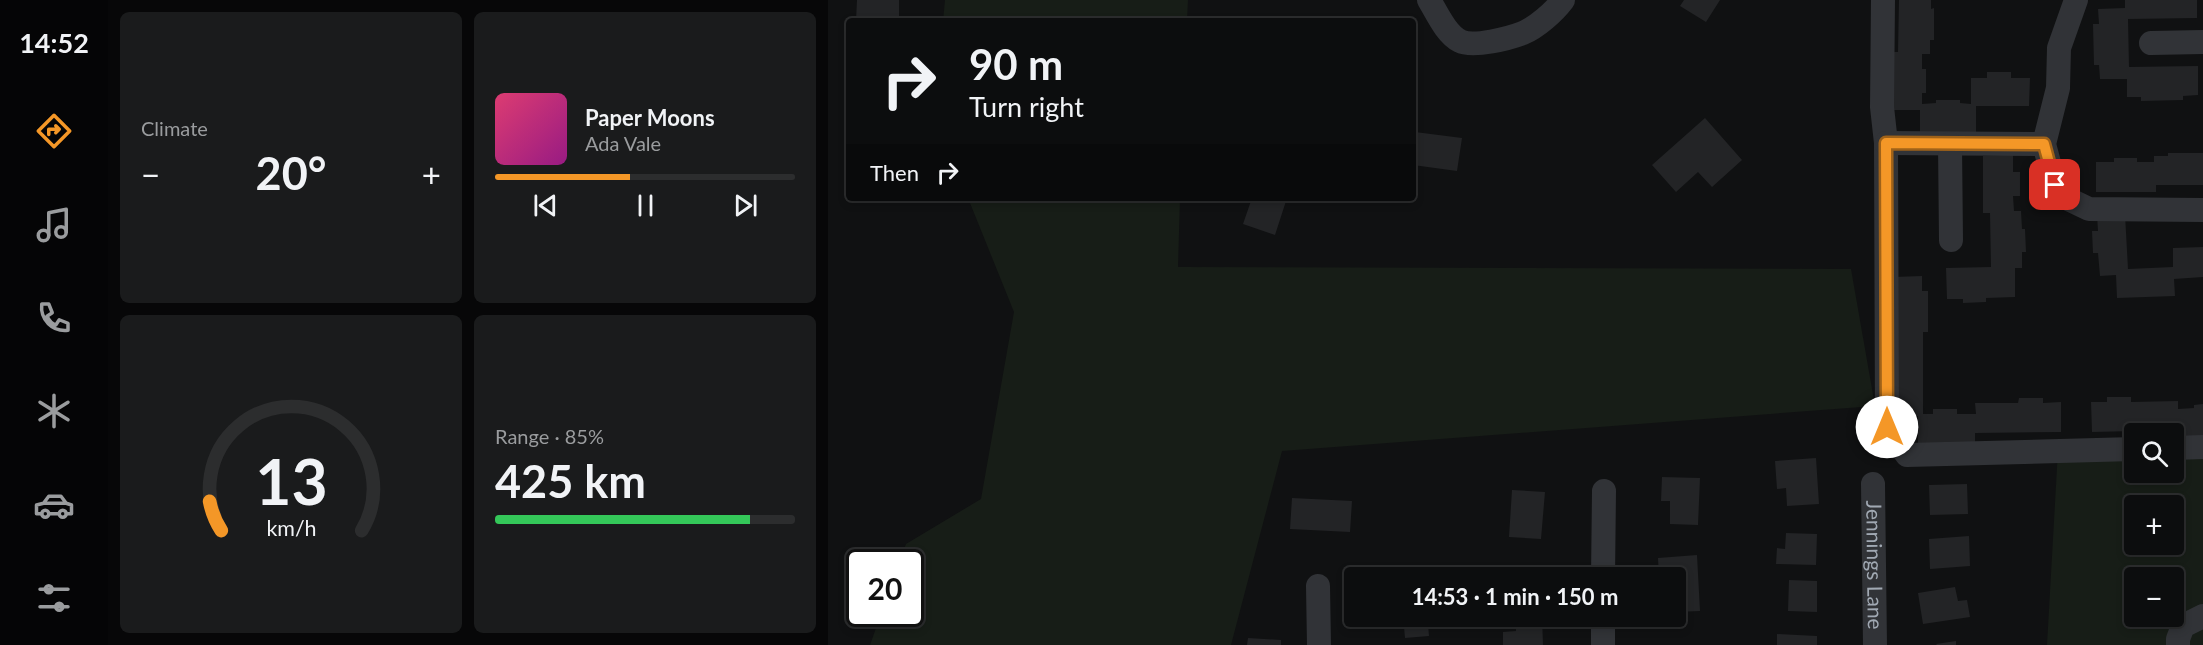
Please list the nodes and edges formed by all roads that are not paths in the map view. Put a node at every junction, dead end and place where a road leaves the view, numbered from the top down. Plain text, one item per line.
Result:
1 (1429, 0) edge
2 (1563, 0) edge
3 (1883, 0) edge
4 (2076, 0) edge
5 (2203, 42) edge
6 (2151, 43) dead end
7 (1886, 143) junction
8 (1950, 144) junction
9 (2044, 144) junction
10 (2203, 210) edge
11 (1951, 240) dead end
12 (2203, 447) edge
13 (2184, 448) edge
14 (2124, 449) edge
15 (1873, 484) dead end
16 (1604, 491) dead end
17 (1603, 567) edge
18 (1317, 586) dead end
19 (2203, 616) edge
20 (1603, 627) edge
21 (1319, 645) edge
22 (1603, 645) edge
23 (1875, 645) edge
24 (2178, 645) edge

1 - 2 street
3 - 7 street
4 - 9 street
5 - 6 street
7 - 8 street
7 - 14 street
8 - 9 street
8 - 11 street
9 - 10 street
12 - 13 street
15 - 23 street, Jennings Lane
16 - 17 street
18 - 21 street
19 - 24 street
20 - 22 street

